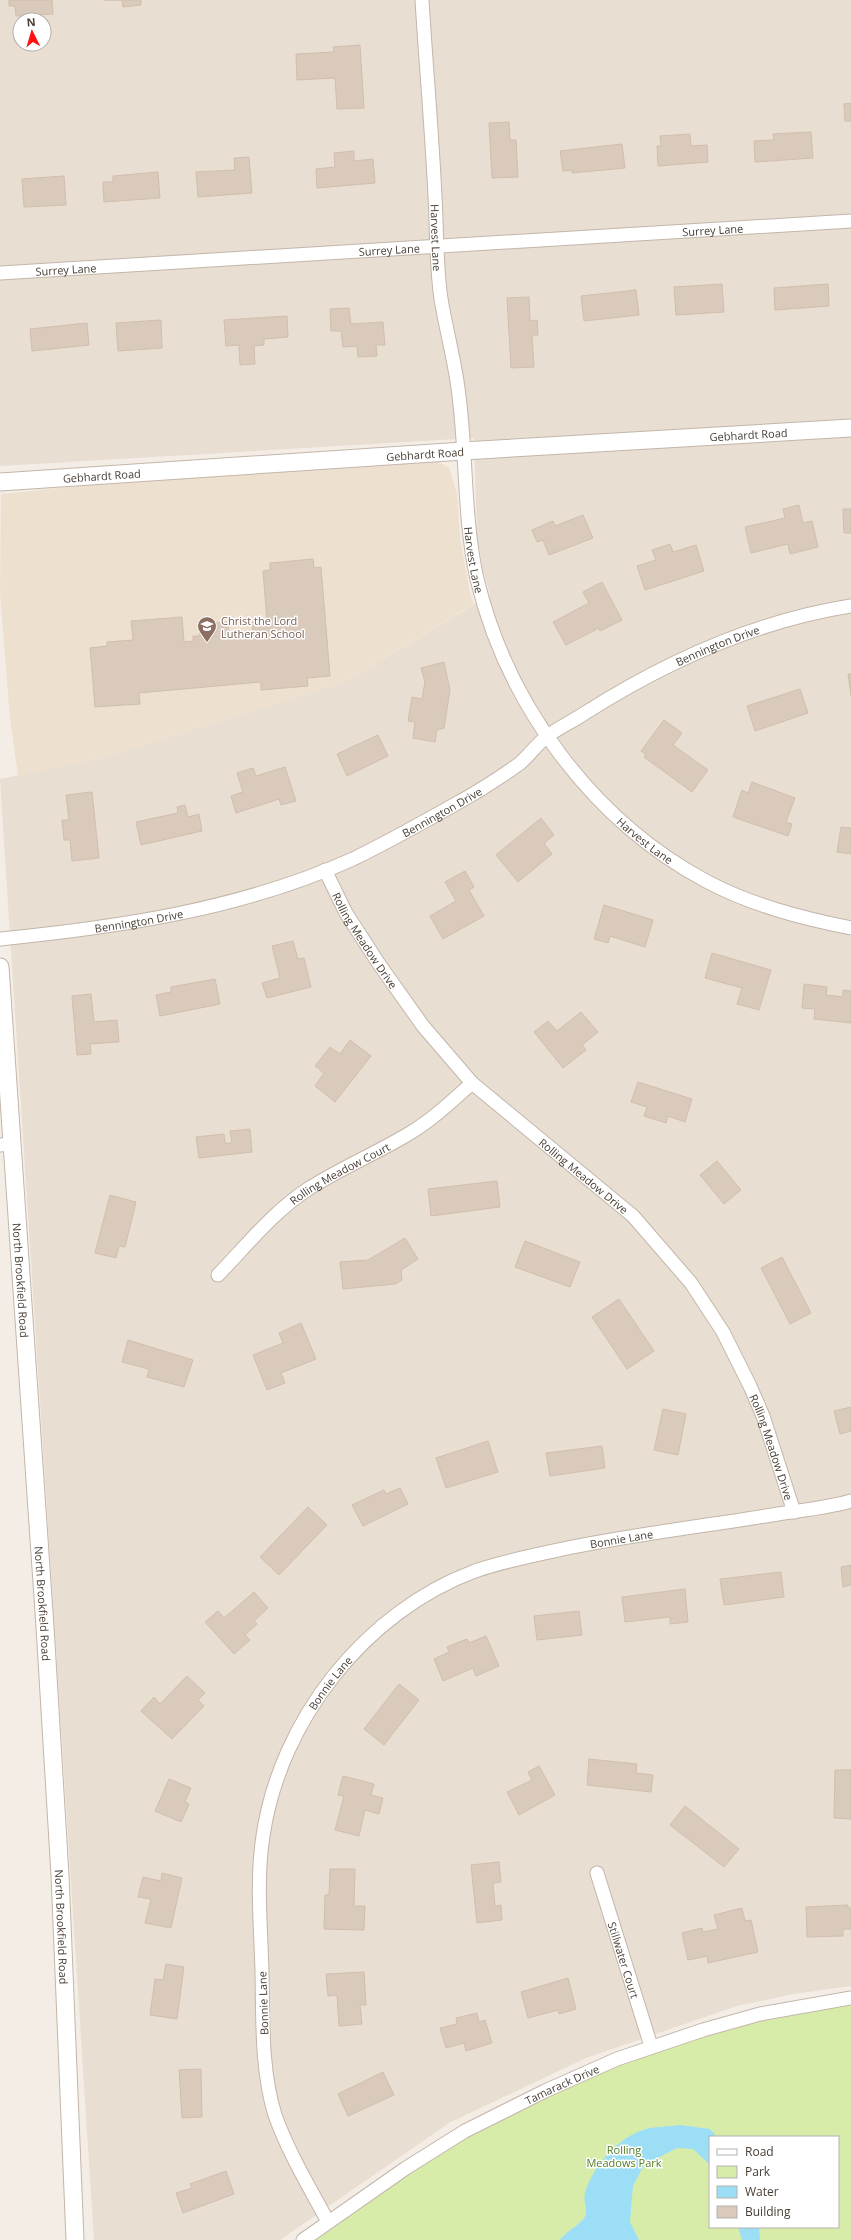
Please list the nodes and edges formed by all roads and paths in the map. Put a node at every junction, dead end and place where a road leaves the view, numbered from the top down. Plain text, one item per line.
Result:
1 (422, 0) edge
2 (851, 222) edge
3 (437, 247) junction
4 (0, 273) edge
5 (851, 428) edge
6 (463, 451) junction
7 (0, 482) edge
8 (851, 606) edge
9 (547, 736) junction
10 (325, 870) junction
11 (851, 928) edge
12 (0, 939) edge
13 (0, 967) edge
14 (472, 1083) junction
15 (6, 1144) edge
16 (218, 1275) dead end
17 (851, 1501) edge
18 (794, 1512) junction
19 (597, 1873) dead end
20 (851, 1998) edge
21 (651, 2046) junction
22 (328, 2222) junction
23 (75, 2240) edge
24 (303, 2240) edge

1 - 3 street, Harvest Lane
2 - 3 street, Surrey Lane
3 - 4 street, Surrey Lane
3 - 6 street, Harvest Lane
5 - 6 street, Gebhardt Road
6 - 7 street, Gebhardt Road
6 - 9 street, Harvest Lane
8 - 9 street, Bennington Drive
9 - 10 street, Bennington Drive
9 - 11 street, Harvest Lane
10 - 12 street, Bennington Drive
10 - 14 street, Rolling Meadow Drive
13 - 15 street, North Brookfield Road
14 - 16 street, Rolling Meadow Court
14 - 18 street, Rolling Meadow Drive
15 - 23 street, North Brookfield Road
17 - 18 street, Bonnie Lane
18 - 22 street, Bonnie Lane
19 - 21 street, Stillwater Court
20 - 21 street, Tamarack Drive
21 - 22 street, Tamarack Drive
22 - 24 street, Tamarack Drive

